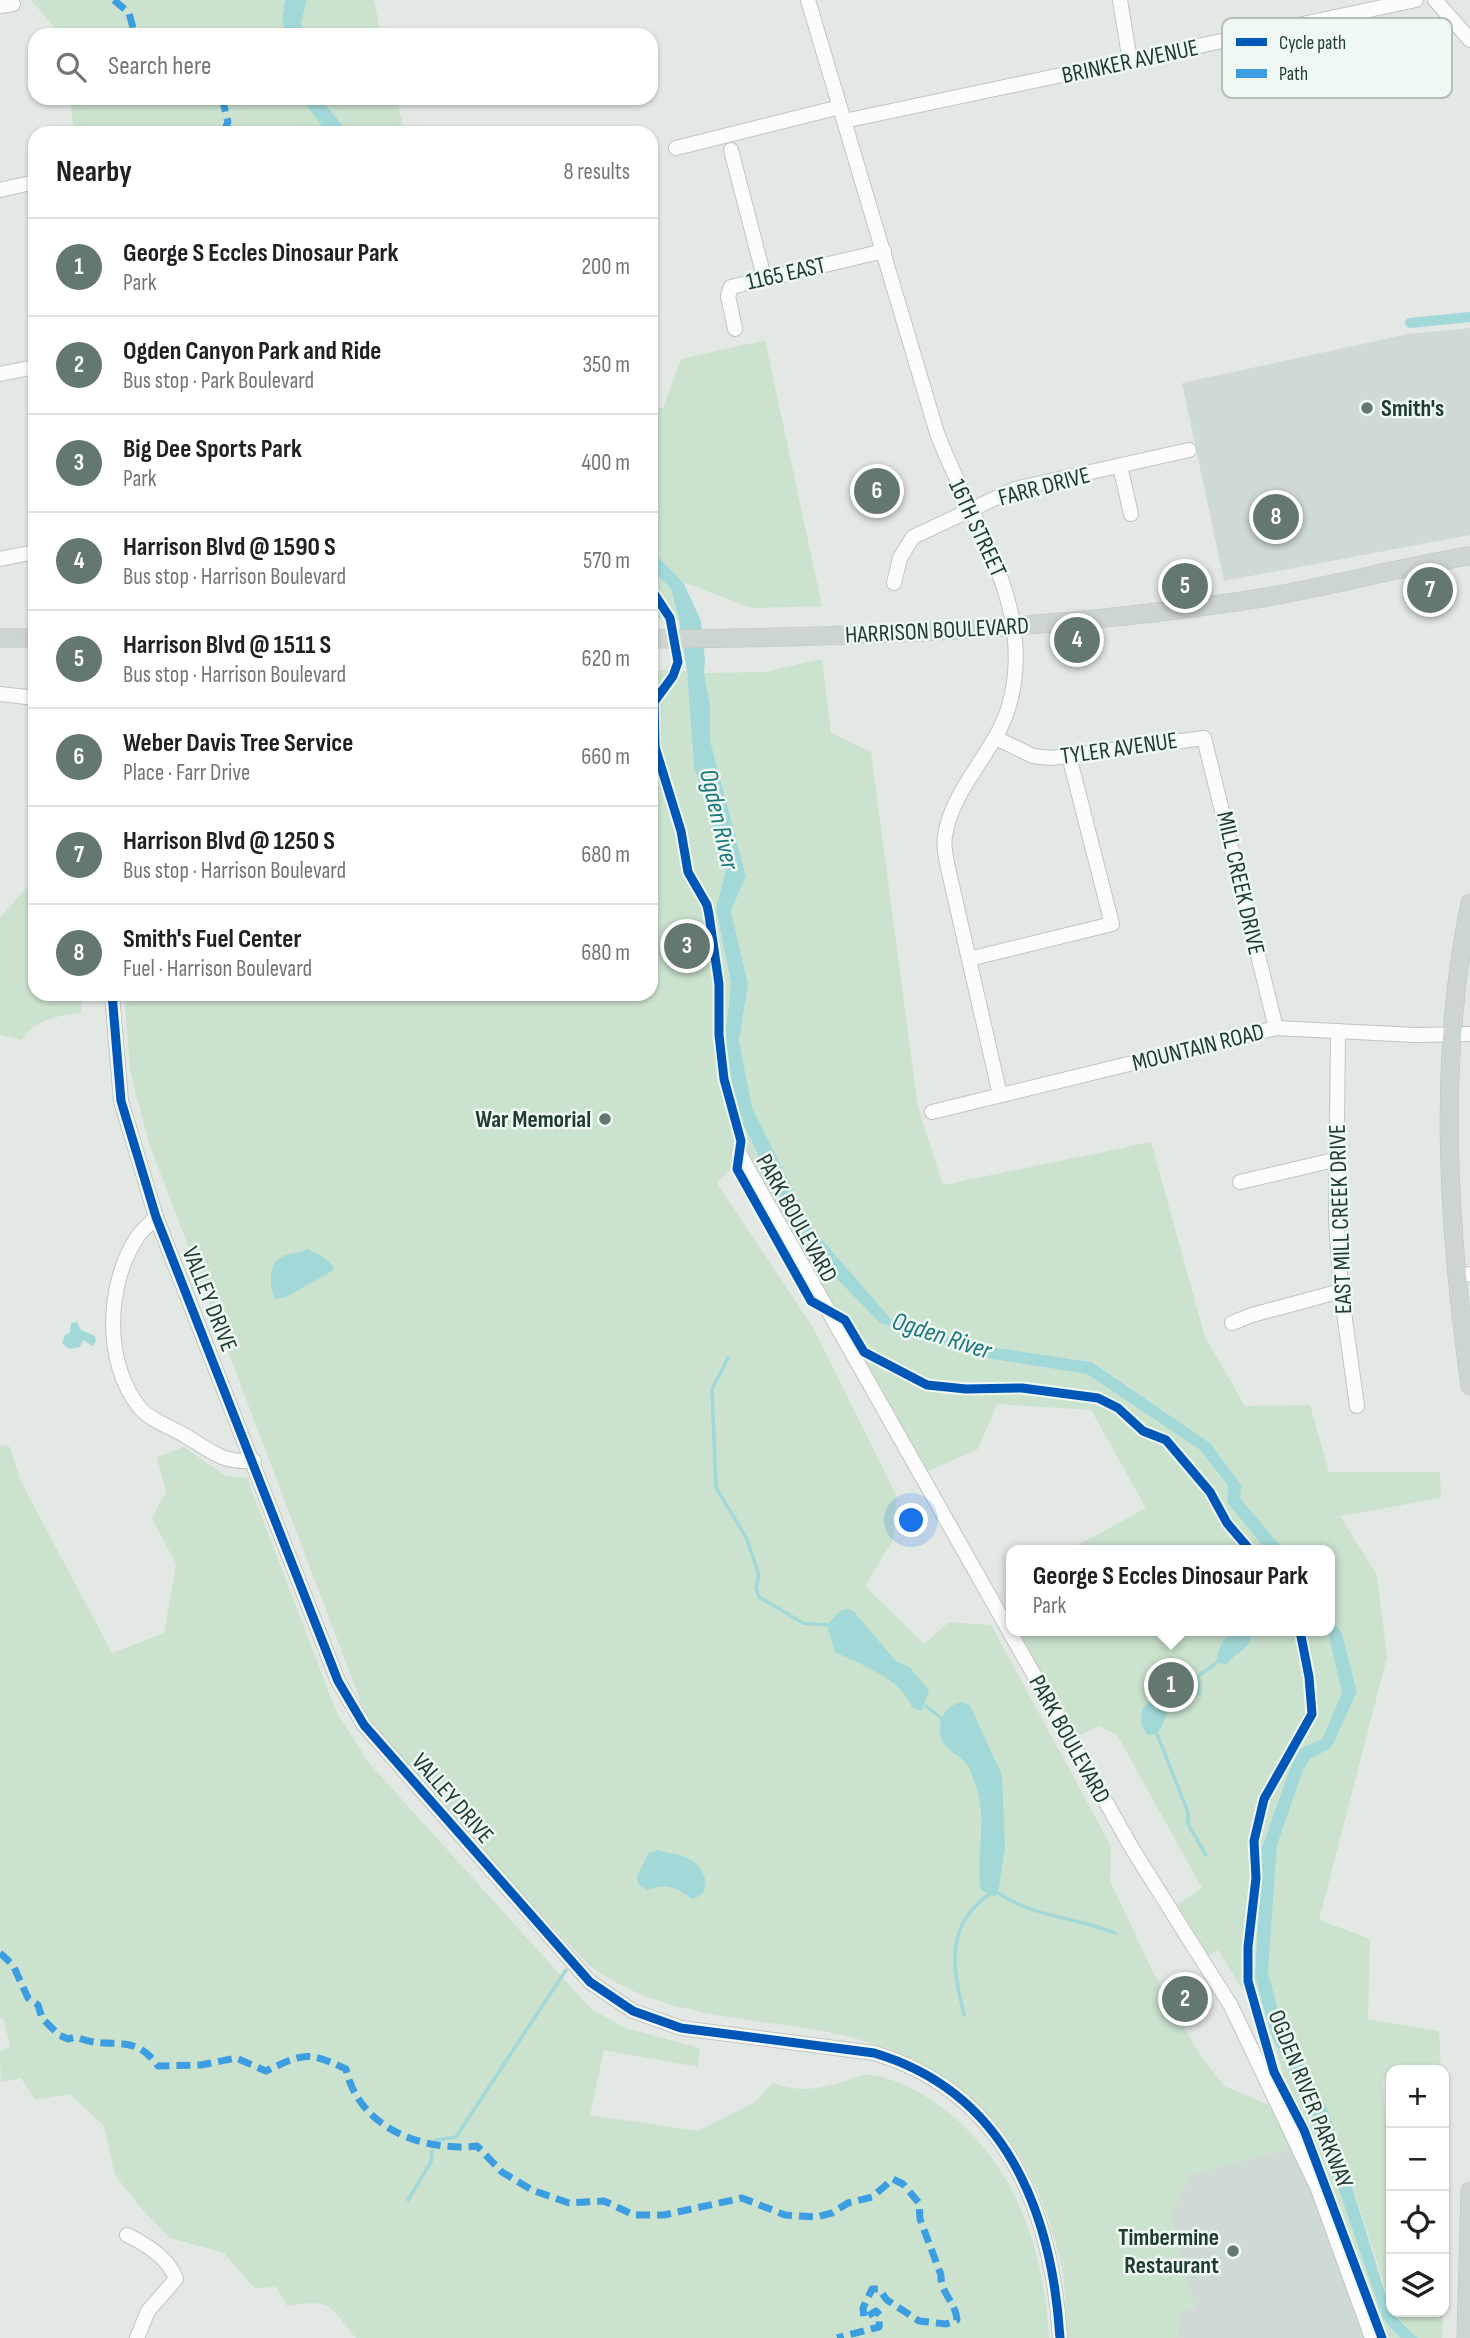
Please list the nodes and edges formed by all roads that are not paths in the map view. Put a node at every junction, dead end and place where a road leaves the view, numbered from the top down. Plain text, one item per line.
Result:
1 (808, 0) edge
2 (1120, 0) edge
3 (1342, 0) edge
4 (1416, 0) edge
5 (1435, 0) edge
6 (1348, 16) junction
7 (1338, 18) edge
8 (1451, 18) edge
9 (1452, 19) edge
10 (1470, 40) edge
11 (1222, 42) edge
12 (1130, 61) junction
13 (842, 114) junction
14 (676, 148) dead end
15 (731, 149) dead end
16 (28, 184) edge
17 (0, 190) edge
18 (884, 251) junction
19 (764, 277) junction
20 (735, 329) dead end
21 (28, 368) edge
22 (0, 374) edge
23 (1189, 450) dead end
24 (1120, 466) junction
25 (971, 509) junction
26 (1131, 514) dead end
27 (28, 553) edge
28 (1469, 556) edge
29 (0, 559) edge
30 (894, 583) dead end
31 (1013, 626) junction
32 (0, 638) edge
33 (28, 638) edge
34 (658, 639) edge
35 (0, 694) edge
36 (28, 697) edge
37 (996, 738) junction
38 (1204, 738) joint
39 (1069, 756) junction
40 (1470, 903) edge
41 (969, 959) junction
42 (113, 1001) edge
43 (1276, 1028) junction
44 (1338, 1031) junction
45 (1461, 1034) edge
46 (1000, 1095) junction
47 (932, 1112) dead end
48 (739, 1153) dead end
49 (1334, 1160) junction
50 (1240, 1182) dead end
51 (156, 1217) junction
52 (1463, 1276) edge
53 (1341, 1291) junction
54 (1232, 1323) dead end
55 (1470, 1386) edge
56 (1357, 1406) dead end
57 (254, 1461) junction
58 (1006, 1625) edge
59 (1012, 1636) edge
60 (1470, 2191) edge
61 (127, 2235) dead end
62 (136, 2338) edge
63 (1060, 2338) edge
64 (1372, 2338) edge
65 (1466, 2338) edge

1 - 13 street, 16TH STREET
2 - 12 street
3 - 6 street
4 - 6 street, BRINKER AVENUE
5 - 8 street
6 - 7 street, BRINKER AVENUE
9 - 10 street
11 - 12 street, BRINKER AVENUE
12 - 13 street, BRINKER AVENUE
13 - 14 street, BRINKER AVENUE
13 - 18 street, 16TH STREET
15 - 19 street
16 - 17 street
18 - 19 street, 1165 EAST
18 - 25 street, 16TH STREET
19 - 20 street, 1165 EAST
21 - 22 street
23 - 24 street, FARR DRIVE
24 - 25 street, FARR DRIVE
24 - 26 street
25 - 30 street, FARR DRIVE
25 - 31 street, 16TH STREET
27 - 29 street
28 - 31 main road, HARRISON BOULEVARD
31 - 34 main road, HARRISON BOULEVARD
31 - 37 street, 16TH STREET
32 - 33 main road
35 - 36 street
37 - 39 street, TYLER AVENUE
37 - 41 street, 16TH STREET
38 - 39 street, TYLER AVENUE
38 - 43 street, MILL CREEK DRIVE
39 - 41 street
40 - 45 main road
41 - 46 street, 16TH STREET
42 - 51 street, VALLEY DRIVE
43 - 44 street, MOUNTAIN ROAD
43 - 46 street, MOUNTAIN ROAD
44 - 45 street, MOUNTAIN ROAD
44 - 49 street, EAST MILL CREEK DRIVE
45 - 52 main road
46 - 47 street, MOUNTAIN ROAD
48 - 58 street, PARK BOULEVARD
49 - 50 street
49 - 53 street, EAST MILL CREEK DRIVE
51 - 57 street, VALLEY DRIVE
51 - 57 street
52 - 55 main road
53 - 54 street
53 - 56 street, EAST MILL CREEK DRIVE
57 - 63 street, VALLEY DRIVE
59 - 64 street, PARK BOULEVARD
60 - 65 main road
61 - 62 street

